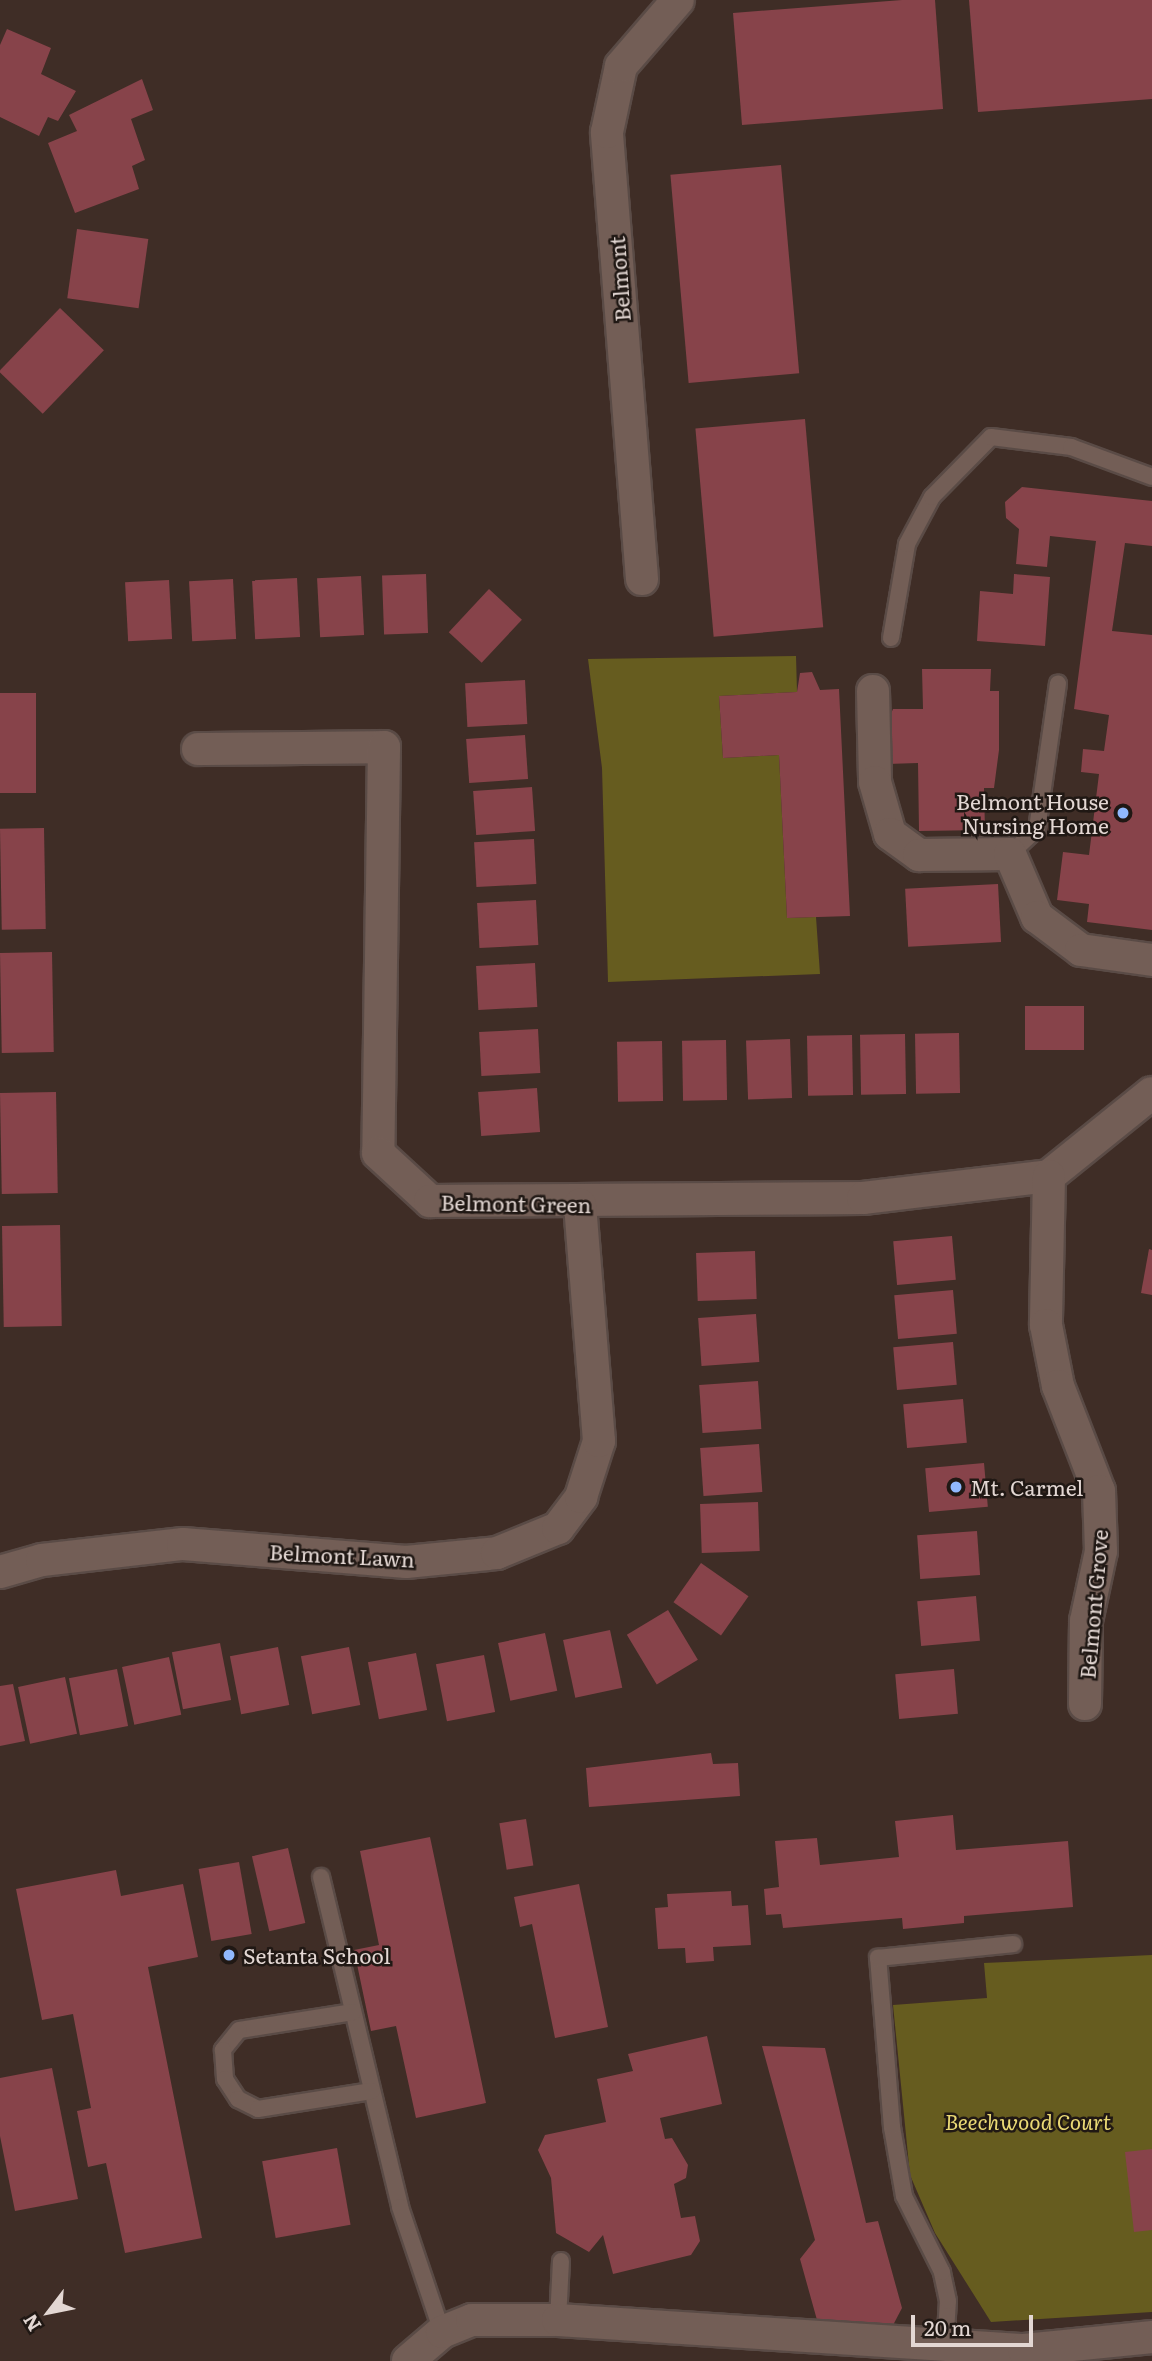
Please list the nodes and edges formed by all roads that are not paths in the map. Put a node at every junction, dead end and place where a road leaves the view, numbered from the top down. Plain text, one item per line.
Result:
1 (678, 0) edge
2 (1152, 477) edge
3 (642, 579) dead end
4 (891, 638) dead end
5 (1058, 684) dead end
6 (873, 691) dead end
7 (198, 749) dead end
8 (1010, 854) junction
9 (1152, 960) edge
10 (1152, 1093) edge
11 (1049, 1176) junction
12 (580, 1205) junction
13 (0, 1572) edge
14 (1085, 1704) dead end
15 (321, 1877) dead end
16 (1013, 1944) dead end
17 (353, 2012) junction
18 (372, 2091) junction
19 (561, 2262) dead end
20 (558, 2320) junction
21 (442, 2332) junction
22 (1152, 2337) edge
23 (945, 2347) junction
24 (408, 2361) edge

1 - 3 street, Belmont
2 - 4 lane
5 - 8 lane
6 - 8 street
7 - 12 street, Belmont Green
8 - 9 street
10 - 11 street
11 - 12 street, Belmont Green
11 - 14 street, Belmont Grove
12 - 13 street, Belmont Lawn
15 - 17 lane
16 - 23 lane
17 - 18 lane
17 - 18 lane
18 - 21 lane
19 - 20 lane
20 - 21 street
20 - 23 street
21 - 24 street
22 - 23 street

